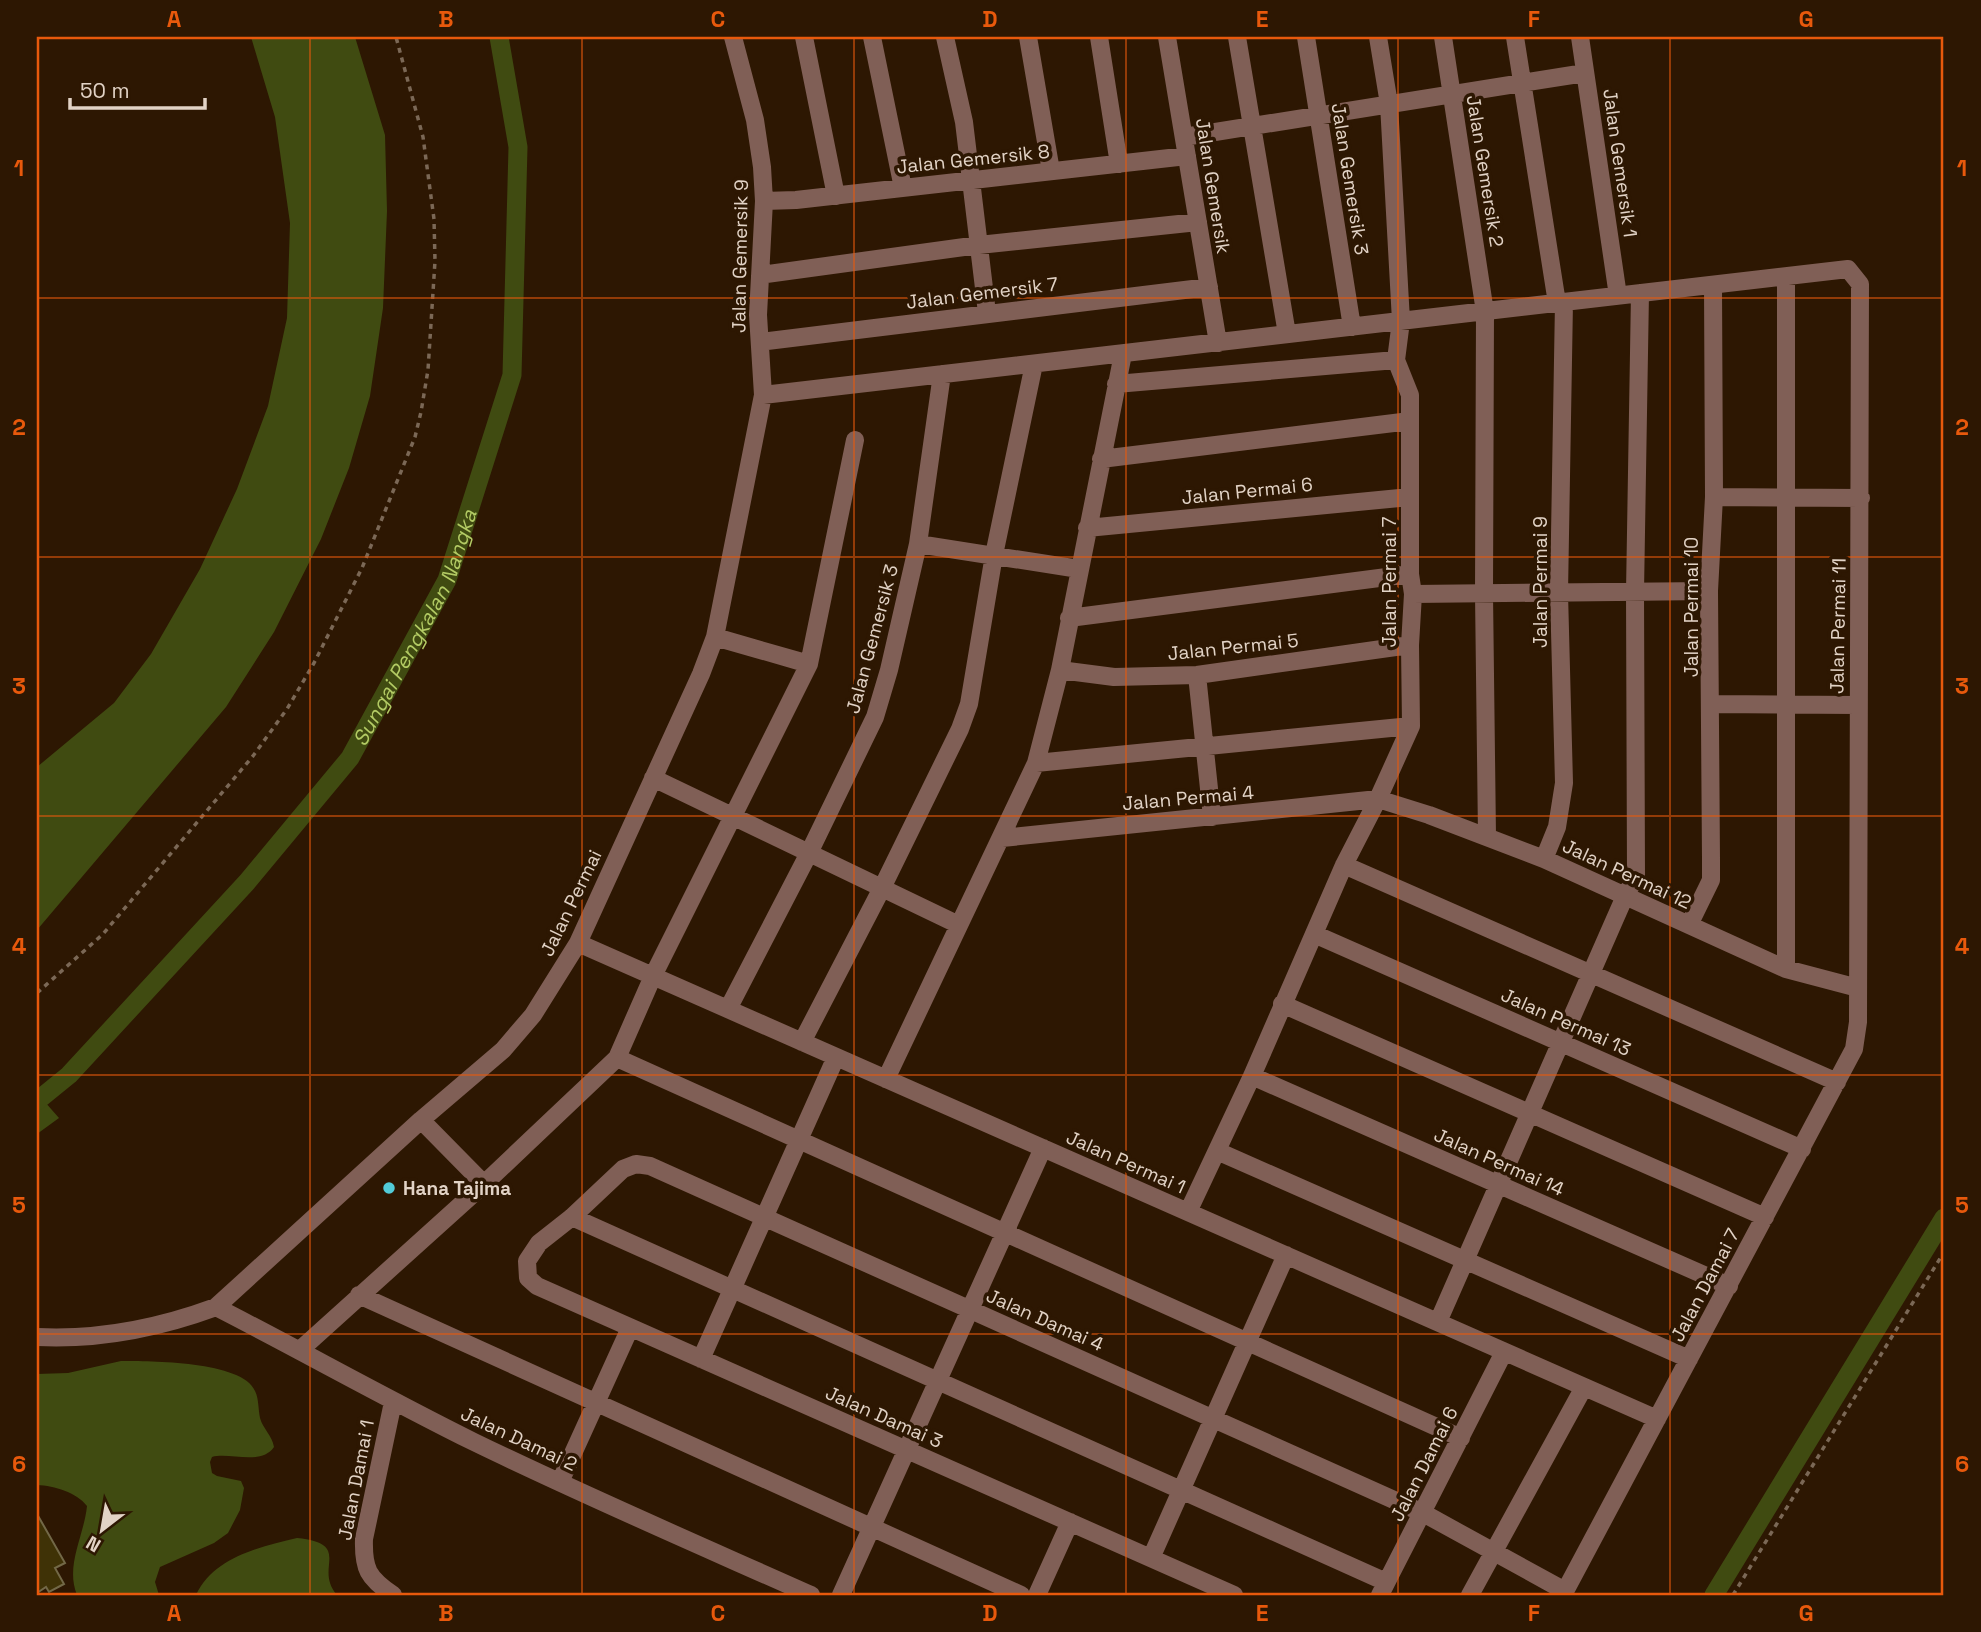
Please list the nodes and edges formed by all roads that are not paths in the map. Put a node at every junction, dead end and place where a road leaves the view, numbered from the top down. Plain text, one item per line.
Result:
1 (733, 37) edge
2 (804, 37) edge
3 (872, 37) edge
4 (945, 37) edge
5 (1028, 37) edge
6 (1099, 37) edge
7 (1167, 37) edge
8 (1237, 37) edge
9 (1306, 37) edge
10 (1378, 37) edge
11 (1444, 37) edge
12 (1515, 37) edge
13 (1580, 37) edge
14 (1585, 73) junction
15 (1522, 83) junction
16 (1452, 93) junction
17 (1389, 104) junction
18 (1319, 115) junction
19 (1253, 126) junction
20 (1184, 137) junction
21 (1186, 156) junction
22 (1119, 164) junction
23 (1051, 172) junction
24 (973, 180) junction
25 (903, 188) junction
26 (836, 195) junction
27 (764, 201) junction
28 (1198, 222) junction
29 (979, 246) junction
30 (760, 275) junction
31 (1786, 277) junction
32 (1713, 285) junction
33 (1209, 287) junction
34 (1640, 293) junction
35 (1618, 296) junction
36 (1560, 303) junction
37 (1485, 312) junction
38 (987, 313) junction
39 (1402, 321) junction
40 (1352, 327) junction
41 (1287, 334) junction
42 (760, 342) junction
43 (1217, 342) junction
44 (1123, 354) junction
45 (1396, 360) junction
46 (1034, 364) junction
47 (942, 374) junction
48 (1116, 384) junction
49 (763, 395) junction
50 (1410, 421) junction
51 (855, 440) dead end
52 (1101, 459) junction
53 (1410, 496) junction
54 (1714, 497) junction
55 (1785, 497) junction
56 (1861, 498) junction
57 (1087, 528) junction
58 (918, 544) junction
59 (994, 555) junction
60 (1079, 569) junction
61 (1410, 574) junction
62 (1635, 592) junction
63 (1709, 592) junction
64 (1559, 593) junction
65 (1413, 594) junction
66 (1484, 594) junction
67 (1069, 618) junction
68 (715, 637) junction
69 (1410, 645) junction
70 (809, 664) junction
71 (1060, 670) junction
72 (1197, 675) junction
73 (1712, 704) junction
74 (1786, 704) junction
75 (1858, 705) junction
76 (1411, 726) junction
77 (1205, 746) junction
78 (1036, 764) junction
79 (653, 778) junction
80 (1378, 799) junction
81 (733, 816) junction
82 (1212, 817) junction
83 (1487, 836) junction
84 (1002, 838) junction
85 (809, 853) junction
86 (1544, 859) junction
87 (1344, 865) junction
88 (882, 888) junction
89 (1625, 896) junction
90 (959, 925) junction
91 (1689, 925) junction
92 (1314, 934) junction
93 (578, 943) junction
94 (1786, 969) junction
95 (1591, 974) junction
96 (653, 976) junction
97 (1858, 988) junction
98 (1282, 1004) junction
99 (728, 1009) junction
100 (802, 1042) junction
101 (1561, 1043) junction
102 (836, 1057) junction
103 (617, 1058) junction
104 (1252, 1076) junction
105 (886, 1079) junction
106 (1837, 1082) junction
107 (1529, 1113) junction
108 (421, 1120) junction
109 (799, 1140) junction
110 (1043, 1148) junction
111 (1802, 1149) junction
112 (1217, 1151) junction
113 (484, 1184) junction
114 (1498, 1185) junction
115 (1188, 1212) junction
116 (572, 1217) junction
117 (765, 1217) junction
118 (1765, 1217) junction
119 (1005, 1233) junction
120 (1286, 1255) junction
121 (1465, 1260) junction
122 (1729, 1286) junction
123 (733, 1289) junction
124 (359, 1296) junction
125 (216, 1307) junction
126 (970, 1309) junction
127 (1438, 1322) junction
128 (630, 1328) junction
129 (37, 1337) edge
130 (1247, 1342) junction
131 (300, 1350) junction
132 (1504, 1352) junction
133 (701, 1359) junction
134 (1689, 1359) junction
135 (938, 1381) junction
136 (1584, 1387) junction
137 (393, 1402) junction
138 (596, 1403) junction
139 (1213, 1419) junction
140 (1657, 1419) junction
141 (1461, 1438) junction
142 (906, 1450) junction
143 (560, 1482) junction
144 (1181, 1490) junction
145 (1423, 1513) junction
146 (1070, 1522) junction
147 (872, 1527) junction
148 (1493, 1552) junction
149 (1150, 1558) junction
150 (1383, 1589) edge
151 (1564, 1593) edge
152 (393, 1595) edge
153 (811, 1595) edge
154 (841, 1595) edge
155 (1021, 1595) edge
156 (1037, 1595) edge
157 (1234, 1595) edge
158 (1470, 1595) edge

1 - 27 street, Jalan Gemersik 9
2 - 26 street
3 - 25 street
4 - 24 street
5 - 23 street
6 - 22 street
7 - 20 street, Jalan Gemersik
8 - 19 street
9 - 18 street, Jalan Gemersik 3
10 - 17 street
11 - 16 street, Jalan Gemersik 2
12 - 15 street, Jalan Permai 9
13 - 14 street, Jalan Gemersik 1
14 - 15 street
14 - 35 street, Jalan Gemersik 1
15 - 16 street
15 - 36 street, Jalan Permai 9
16 - 17 street
16 - 37 street, Jalan Gemersik 2
17 - 18 street
17 - 39 street
18 - 19 street
18 - 40 street, Jalan Gemersik 3
19 - 20 street
19 - 41 street
20 - 21 street, Jalan Gemersik
21 - 22 street, Jalan Gemersik 8
21 - 28 street, Jalan Gemersik
22 - 23 street, Jalan Gemersik 8
23 - 24 street, Jalan Gemersik 8
24 - 25 street, Jalan Gemersik 8
24 - 29 street
25 - 26 street, Jalan Gemersik 8
26 - 27 street, Jalan Gemersik 8
27 - 30 street, Jalan Gemersik 9
28 - 29 street
28 - 33 street, Jalan Gemersik
29 - 30 street
29 - 38 street
30 - 42 street, Jalan Gemersik 9
31 - 32 street
31 - 55 street
31 - 56 street, Jalan Permai 11
32 - 34 street
32 - 54 street, Jalan Permai 10
33 - 38 street, Jalan Gemersik 7
33 - 43 street, Jalan Gemersik
34 - 35 street
34 - 62 street
35 - 36 street
36 - 37 street
36 - 64 street, Jalan Permai 9
37 - 39 street
37 - 66 street, Jalan Gemersik 2
38 - 42 street, Jalan Gemersik 7
39 - 40 street
39 - 45 street
40 - 41 street
41 - 43 street
42 - 49 street, Jalan Gemersik 9
43 - 44 street
44 - 46 street
44 - 48 street
45 - 48 street
45 - 50 street, Jalan Permai 7
46 - 47 street
46 - 59 street
47 - 49 street
47 - 58 street, Jalan Gemersik 3
48 - 52 street
49 - 68 street, Jalan Permai
50 - 52 street
50 - 53 street, Jalan Permai 7
51 - 70 street
52 - 57 street
53 - 57 street, Jalan Permai 6
53 - 61 street, Jalan Permai 7
54 - 55 street
54 - 63 street, Jalan Permai 10
55 - 56 street
55 - 74 street
56 - 75 street, Jalan Permai 11
57 - 60 street
58 - 59 street
58 - 85 street, Jalan Gemersik 3
59 - 60 street
59 - 88 street
60 - 67 street
61 - 65 street, Jalan Permai 7
61 - 67 street
62 - 63 street
62 - 64 street
62 - 89 street
63 - 73 street, Jalan Permai 10
64 - 66 street
64 - 86 street, Jalan Permai 9
65 - 66 street
65 - 69 street, Jalan Permai 7
66 - 83 street, Jalan Gemersik 2
67 - 71 street
68 - 70 street
68 - 79 street, Jalan Permai
69 - 72 street, Jalan Permai 5
69 - 76 street, Jalan Permai 7
70 - 81 street
71 - 72 street, Jalan Permai 5
71 - 78 street
72 - 77 street
73 - 74 street
73 - 91 street, Jalan Permai 10
74 - 75 street
74 - 94 street
75 - 97 street, Jalan Permai 11
76 - 77 street
76 - 80 street, Jalan Permai 7
77 - 78 street
77 - 82 street
78 - 84 street
79 - 81 street
79 - 93 street, Jalan Permai
80 - 82 street, Jalan Permai 4
80 - 83 street, Jalan Permai 12
80 - 87 street, Jalan Permai 7
81 - 85 street
81 - 96 street
82 - 84 street, Jalan Permai 4
83 - 86 street, Jalan Permai 12
84 - 90 street
85 - 88 street
85 - 99 street, Jalan Gemersik 3
86 - 89 street, Jalan Permai 12
87 - 92 street, Jalan Permai 7
87 - 95 street
88 - 90 street
88 - 100 street
89 - 91 street, Jalan Permai 12
89 - 95 street
90 - 105 street
91 - 94 street, Jalan Permai 12
92 - 98 street, Jalan Permai 7
92 - 101 street, Jalan Permai 13
93 - 96 street, Jalan Permai 1
93 - 108 street, Jalan Permai
94 - 97 street, Jalan Permai 12
95 - 101 street
95 - 106 street
96 - 99 street, Jalan Permai 1
96 - 103 street
97 - 106 street, Jalan Damai 7
98 - 104 street, Jalan Permai 7
98 - 107 street
99 - 100 street, Jalan Permai 1
100 - 102 street, Jalan Permai 1
101 - 107 street
101 - 111 street, Jalan Permai 13
102 - 105 street, Jalan Permai 1
102 - 109 street
103 - 109 street
103 - 113 street
104 - 112 street, Jalan Permai 7
104 - 114 street, Jalan Permai 14
105 - 110 street, Jalan Permai 1
106 - 111 street, Jalan Damai 7
107 - 114 street
107 - 118 street
108 - 113 street
108 - 125 street, Jalan Permai
109 - 117 street
109 - 119 street
110 - 115 street, Jalan Permai 1
110 - 119 street
111 - 118 street, Jalan Damai 7
112 - 115 street, Jalan Permai 7
112 - 121 street
113 - 124 street
114 - 121 street
114 - 122 street, Jalan Permai 14
115 - 120 street, Jalan Permai 1
116 - 117 street, Jalan Damai 4
116 - 123 street
116 - 128 street, Jalan Damai 3
117 - 123 street
117 - 126 street, Jalan Damai 4
118 - 122 street, Jalan Damai 7
119 - 126 street
119 - 130 street
120 - 127 street, Jalan Permai 1
120 - 130 street
121 - 127 street
121 - 134 street
122 - 134 street, Jalan Damai 7
123 - 133 street
123 - 135 street
124 - 131 street
124 - 138 street
125 - 129 street
125 - 131 street, Jalan Damai 2
126 - 135 street
126 - 139 street, Jalan Damai 4
127 - 132 street, Jalan Permai 1
128 - 133 street, Jalan Damai 3
128 - 138 street
130 - 139 street
130 - 141 street
131 - 137 street, Jalan Damai 2
132 - 136 street, Jalan Permai 1
132 - 141 street, Jalan Damai 6
133 - 142 street, Jalan Damai 3
134 - 140 street, Jalan Damai 7
135 - 142 street
135 - 144 street
136 - 140 street, Jalan Permai 1
136 - 148 street
137 - 143 street, Jalan Damai 2
137 - 152 street, Jalan Damai 1
138 - 143 street
138 - 147 street
139 - 144 street
139 - 145 street, Jalan Damai 4
140 - 151 street, Jalan Damai 7
141 - 145 street, Jalan Damai 6
142 - 146 street, Jalan Damai 3
142 - 147 street
143 - 153 street, Jalan Damai 2
144 - 149 street
144 - 150 street
145 - 148 street, Jalan Damai 4
145 - 150 street, Jalan Damai 6
146 - 149 street, Jalan Damai 3
146 - 156 street
147 - 154 street
147 - 155 street
148 - 151 street, Jalan Damai 4
148 - 158 street
149 - 157 street, Jalan Damai 3

